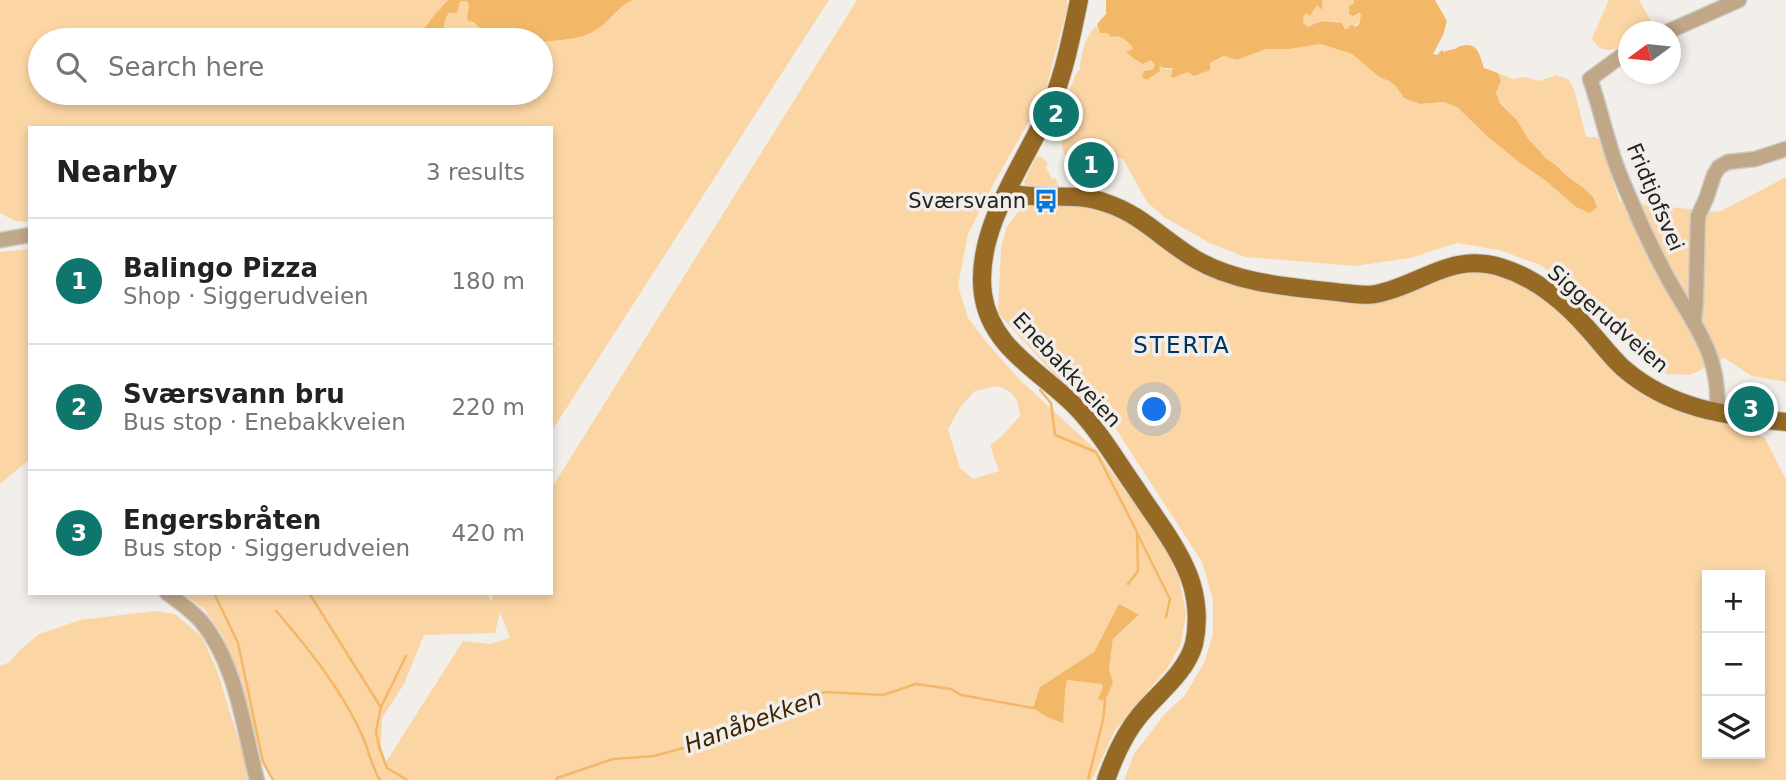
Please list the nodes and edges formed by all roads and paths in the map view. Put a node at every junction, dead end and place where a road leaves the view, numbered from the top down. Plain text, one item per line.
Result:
1 (1079, 0) edge
2 (1739, 0) edge
3 (1681, 26) edge
4 (1618, 59) edge
5 (1786, 149) edge
6 (1007, 193) junction
7 (28, 234) edge
8 (0, 240) edge
9 (1694, 321) junction
10 (1717, 413) junction
11 (1786, 422) edge
12 (170, 595) edge
13 (257, 780) edge
14 (1106, 780) edge

1 - 6 main road, Enebakkveien
2 - 3 street
4 - 9 street, Fridtjofsvei
5 - 9 street
6 - 10 main road, Siggerudveien
6 - 14 main road, Enebakkveien
7 - 8 street
9 - 10 street, Fridtjofsvei
10 - 11 main road, Siggerudveien
12 - 13 street

